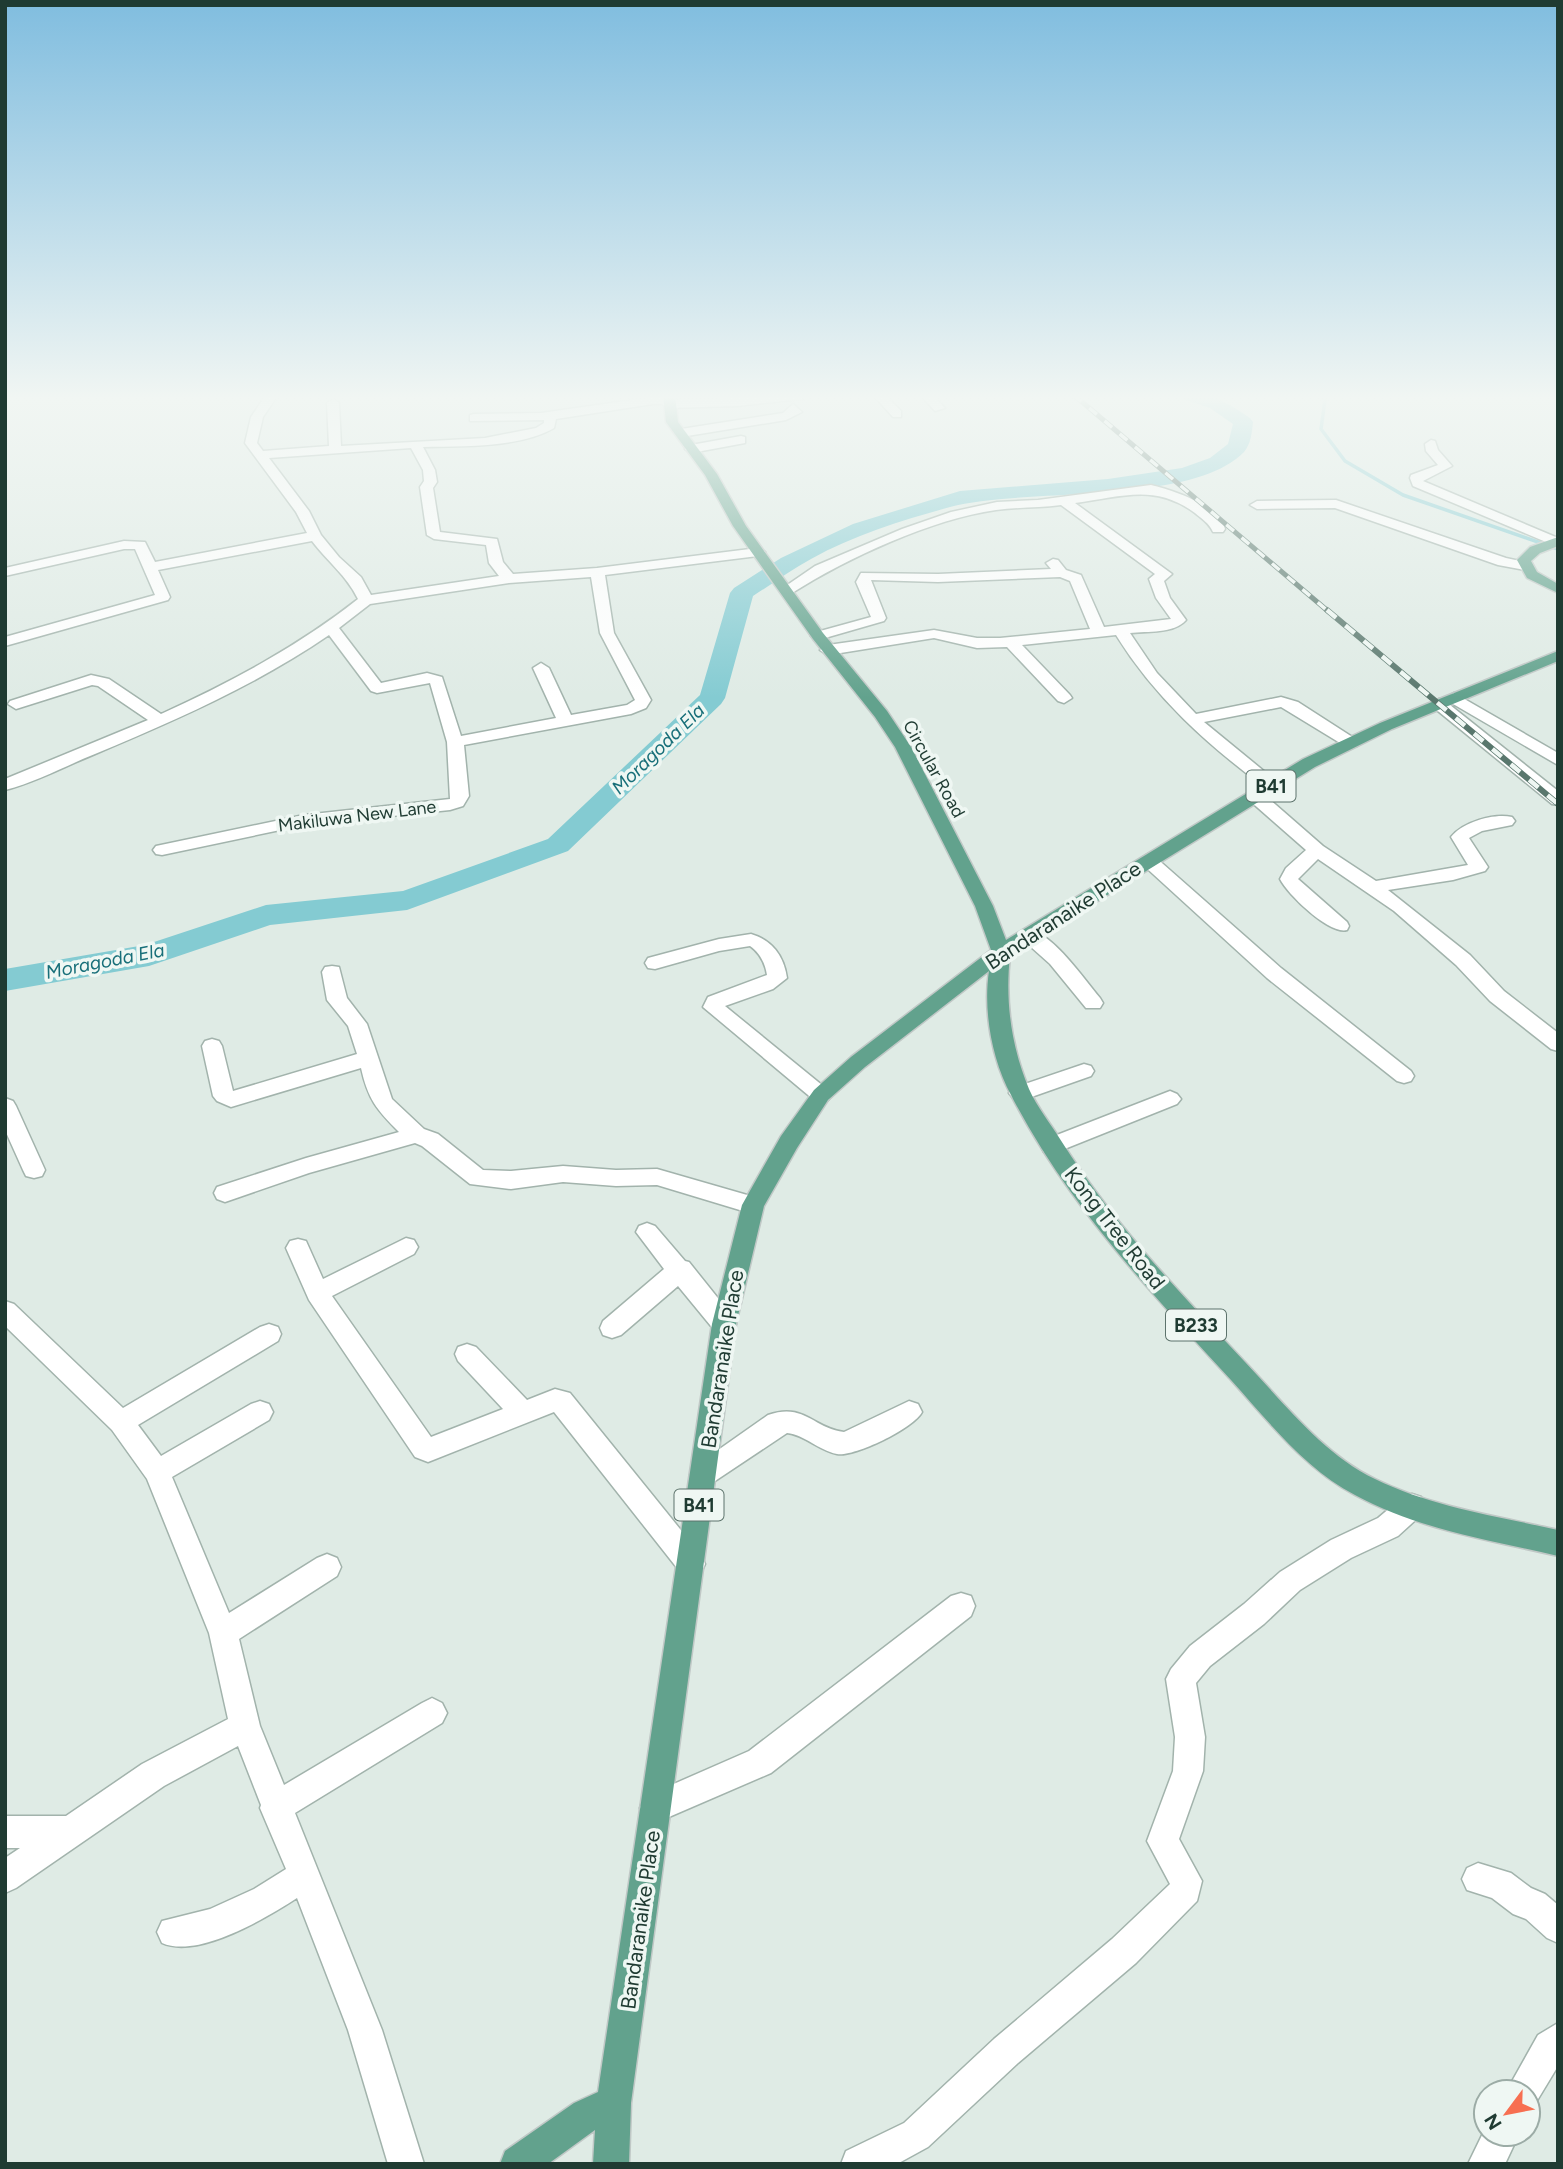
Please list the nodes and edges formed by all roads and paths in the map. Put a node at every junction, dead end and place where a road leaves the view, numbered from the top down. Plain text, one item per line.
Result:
1 (291, 496) edge
2 (428, 496) edge
3 (723, 496) edge
4 (1093, 496) edge
5 (1177, 496) edge
6 (1449, 496) edge
7 (1063, 500) junction
8 (1257, 505) dead end
9 (1218, 529) dead end
10 (315, 536) junction
11 (1555, 542) edge
12 (763, 557) junction
13 (1525, 566) junction
14 (152, 567) junction
15 (5, 572) edge
16 (597, 572) junction
17 (509, 579) junction
18 (1558, 589) edge
19 (788, 591) junction
20 (366, 600) junction
21 (330, 627) junction
22 (1121, 631) junction
23 (1099, 633) junction
24 (818, 636) junction
25 (5, 642) edge
26 (1011, 642) junction
27 (828, 650) junction
28 (1558, 655) edge
29 (541, 668) dead end
30 (1064, 698) dead end
31 (1447, 701) junction
32 (16, 704) dead end
33 (159, 720) junction
34 (1192, 720) junction
35 (566, 722) junction
36 (455, 742) junction
37 (1351, 743) junction
38 (1558, 760) edge
39 (5, 785) edge
40 (1273, 785) junction
41 (1255, 796) junction
42 (1558, 800) edge
43 (1506, 821) dead end
44 (162, 850) dead end
45 (1317, 850) junction
46 (1148, 860) junction
47 (1373, 888) junction
48 (1340, 926) dead end
49 (1029, 934) junction
50 (1001, 952) junction
51 (655, 963) dead end
52 (332, 972) dead end
53 (1093, 1003) dead end
54 (1558, 1044) edge
55 (212, 1046) dead end
56 (369, 1058) junction
57 (1084, 1071) dead end
58 (1404, 1076) dead end
59 (1020, 1094) junction
60 (821, 1095) junction
61 (1170, 1099) dead end
62 (5, 1106) edge
63 (416, 1135) junction
64 (1052, 1146) junction
65 (34, 1170) dead end
66 (225, 1193) dead end
67 (753, 1205) junction
68 (647, 1231) dead end
69 (406, 1247) dead end
70 (298, 1248) dead end
71 (681, 1269) junction
72 (317, 1293) junction
73 (5, 1311) edge
74 (724, 1324) junction
75 (612, 1328) dead end
76 (269, 1334) dead end
77 (467, 1354) dead end
78 (521, 1411) junction
79 (260, 1412) dead end
80 (909, 1412) dead end
81 (121, 1422) junction
82 (157, 1472) junction
83 (704, 1475) junction
84 (1412, 1506) junction
85 (1558, 1543) edge
86 (691, 1564) junction
87 (327, 1567) dead end
88 (961, 1606) dead end
89 (223, 1633) junction
90 (432, 1713) dead end
91 (244, 1726) junction
92 (275, 1808) junction
93 (655, 1808) junction
94 (5, 1832) edge
95 (72, 1832) junction
96 (5, 1877) edge
97 (302, 1877) junction
98 (1478, 1879) dead end
99 (1558, 1927) edge
100 (173, 1932) dead end
101 (1558, 2040) edge
102 (1531, 2078) edge
103 (614, 2103) junction
104 (1495, 2148) edge
105 (406, 2164) edge
106 (518, 2164) edge
107 (611, 2164) edge
108 (859, 2164) edge
109 (1486, 2164) edge

1 - 10 street
2 - 17 street
3 - 12 main road, Circular Road
4 - 7 street
5 - 9 street
6 - 11 street
7 - 19 street
7 - 22 street
8 - 13 street
10 - 14 street
10 - 20 street
11 - 13 main road
12 - 16 street
12 - 19 main road, Circular Road
13 - 18 main road
14 - 15 street
14 - 25 street
16 - 17 street
16 - 35 street
17 - 20 street
19 - 24 main road, Circular Road
20 - 21 street
21 - 33 street
21 - 36 street, Makiluwa New Lane
22 - 23 street
22 - 34 street
23 - 24 street
23 - 26 street
24 - 27 main road, Circular Road
26 - 27 street
26 - 30 street
27 - 50 main road, Circular Road
28 - 31 main road, Bandaranaike Place / B41
29 - 35 street
31 - 37 main road, Bandaranaike Place / B41
31 - 38 street
31 - 42 street
32 - 33 street
33 - 39 street
34 - 37 street
34 - 40 street
35 - 36 street
36 - 44 street, Makiluwa New Lane
37 - 40 main road, Bandaranaike Place / B41
40 - 41 main road, Bandaranaike Place / B41
41 - 45 street
41 - 46 main road, Bandaranaike Place / B41
43 - 47 street
45 - 47 street
45 - 48 street
46 - 49 main road, Bandaranaike Place / B41
46 - 58 street
47 - 54 street
49 - 50 main road, Bandaranaike Place / B41
49 - 53 street
50 - 59 main road, Kong Tree Road / B233
50 - 60 main road, Bandaranaike Place / B41
51 - 60 street
52 - 56 street
55 - 56 street
56 - 63 street
57 - 59 street
59 - 64 main road, Kong Tree Road / B233
60 - 67 main road, Bandaranaike Place / B41
61 - 64 street
62 - 65 street
63 - 66 street
63 - 67 street
64 - 84 main road, Kong Tree Road / B233
67 - 74 main road, Bandaranaike Place / B41
68 - 71 street
69 - 72 street
70 - 72 street
71 - 74 street
71 - 75 street
72 - 78 street
73 - 81 street
74 - 83 main road, Bandaranaike Place / B41
76 - 81 street
77 - 78 street
78 - 86 street
79 - 82 street
80 - 83 street
81 - 82 street
82 - 89 street
83 - 86 main road, Bandaranaike Place / B41
84 - 85 main road, Kong Tree Road / B233
84 - 108 street
86 - 93 main road, Bandaranaike Place / B41
87 - 89 street
88 - 93 street
89 - 91 street
90 - 92 street
91 - 92 street
91 - 95 street
92 - 97 street
93 - 103 main road, Bandaranaike Place / B41
94 - 95 street
95 - 96 street
97 - 100 street
97 - 105 street
98 - 99 street
101 - 102 street
103 - 106 main road
103 - 107 main road, Bandaranaike Place / B41
104 - 109 street

